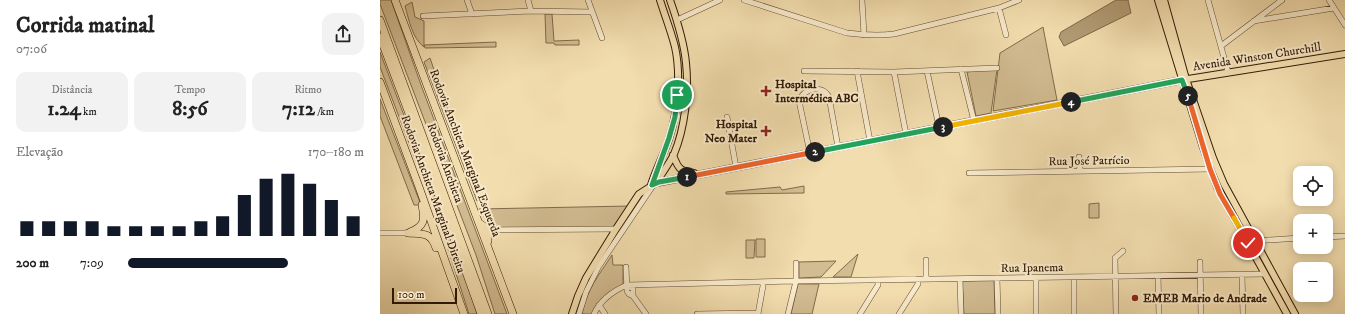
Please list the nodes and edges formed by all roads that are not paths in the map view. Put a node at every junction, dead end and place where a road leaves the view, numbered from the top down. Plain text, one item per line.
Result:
1 (396, 0) edge
2 (467, 0) edge
3 (528, 0) edge
4 (588, 0) edge
5 (660, 0) edge
6 (670, 0) edge
7 (720, 0) edge
8 (744, 0) edge
9 (862, 0) edge
10 (1019, 0) edge
11 (1158, 0) edge
12 (1164, 0) edge
13 (1215, 0) edge
14 (1282, 0) edge
15 (1329, 0) edge
16 (1208, 2) edge
17 (999, 8) junction
18 (1334, 8) junction
19 (531, 12) junction
20 (592, 12) junction
21 (472, 14) junction
22 (665, 15) junction
23 (423, 16) dead end
24 (380, 20) edge
25 (677, 20) junction
26 (1254, 22) junction
27 (1345, 25) edge
28 (864, 35) junction
29 (1006, 35) dead end
30 (380, 37) edge
31 (602, 38) dead end
32 (1221, 46) junction
33 (1345, 54) edge
34 (997, 68) dead end
35 (961, 69) junction
36 (857, 71) junction
37 (927, 71) junction
38 (804, 72) dead end
39 (894, 72) junction
40 (1228, 72) junction
41 (1184, 80) junction
42 (380, 82) edge
43 (727, 117) dead end
44 (974, 121) junction
45 (939, 127) junction
46 (906, 134) junction
47 (870, 141) junction
48 (838, 147) junction
49 (810, 153) junction
50 (673, 155) junction
51 (1079, 157) dead end
52 (678, 167) junction
53 (736, 167) junction
54 (1210, 169) junction
55 (1080, 171) junction
56 (969, 173) dead end
57 (701, 174) junction
58 (674, 179) junction
59 (653, 185) junction
60 (419, 187) junction
61 (479, 222) junction
62 (616, 229) junction
63 (490, 230) junction
64 (380, 233) edge
65 (408, 233) junction
66 (1345, 236) edge
67 (1333, 237) edge
68 (1293, 238) edge
69 (1255, 240) junction
70 (1248, 243) junction
71 (489, 249) junction
72 (1123, 251) dead end
73 (926, 260) dead end
74 (1200, 262) dead end
75 (796, 263) dead end
76 (626, 267) dead end
77 (1242, 274) junction
78 (1265, 274) junction
79 (1200, 275) junction
80 (1114, 276) junction
81 (1158, 276) junction
82 (1074, 277) junction
83 (997, 278) junction
84 (1036, 278) junction
85 (926, 279) junction
86 (960, 279) junction
87 (878, 280) junction
88 (918, 280) junction
89 (798, 281) junction
90 (762, 282) junction
91 (627, 285) junction
92 (455, 286) junction
93 (599, 306) junction
94 (464, 314) edge
95 (481, 314) edge
96 (488, 314) edge
97 (513, 314) edge
98 (572, 314) edge
99 (579, 314) edge
100 (594, 314) edge
101 (605, 314) edge
102 (646, 314) edge
103 (697, 314) edge
104 (758, 314) edge
105 (788, 314) edge
106 (860, 314) edge
107 (899, 314) edge
108 (961, 314) edge
109 (998, 314) edge
110 (1036, 314) edge
111 (1074, 314) edge
112 (1116, 314) edge
113 (1159, 314) edge
114 (1201, 314) edge
115 (1243, 314) edge
116 (1287, 314) edge
117 (1295, 314) edge

1 - 61 highway, Rodovia Anchieta Marginal Esquerda
2 - 21 street
3 - 19 street
4 - 20 street
5 - 22 main road
6 - 25 main road
7 - 25 street
8 - 28 street
9 - 28 street
10 - 17 street
11 - 41 main road
12 - 41 main road
13 - 16 street
14 - 26 street
15 - 18 street
16 - 32 street
17 - 28 street
17 - 29 street
18 - 26 street
18 - 27 street
19 - 20 street
19 - 21 street
20 - 31 street
21 - 23 street
22 - 25 main road
22 - 59 main road
24 - 96 highway, Rodovia Anchieta
25 - 50 main road
26 - 32 street
30 - 95 highway, Rodovia Anchieta
32 - 40 street
33 - 40 main road, Avenida Winston Churchill
34 - 35 street
35 - 37 street
35 - 44 street
36 - 38 street
36 - 39 street
36 - 47 street
37 - 39 street
37 - 45 street
39 - 46 street
40 - 41 main road, Avenida Winston Churchill
41 - 44 main road, Avenida Winston Churchill
41 - 54 main road
41 - 69 main road
42 - 60 highway, Rodovia Anchieta Marginal Direita
43 - 53 street
44 - 45 main road, Avenida Winston Churchill
45 - 46 main road, Avenida Winston Churchill
46 - 47 main road, Avenida Winston Churchill
47 - 48 main road, Avenida Winston Churchill
48 - 49 main road, Avenida Winston Churchill
48 - 49 street
49 - 53 main road, Avenida Winston Churchill
50 - 52 main road
50 - 59 main road
51 - 55 street
52 - 57 main road, Avenida Winston Churchill
52 - 58 main road
53 - 57 main road, Avenida Winston Churchill
54 - 55 street, Rua José Patrício
54 - 70 main road
55 - 56 street, Rua José Patrício
57 - 58 main road, Avenida Winston Churchill
58 - 59 main road, Avenida Winston Churchill
59 - 62 main road
59 - 99 street
60 - 65 highway
60 - 92 highway, Rodovia Anchieta Marginal Direita
61 - 63 highway
61 - 71 highway, Rodovia Anchieta Marginal Esquerda
62 - 63 street
62 - 98 main road
63 - 71 highway
64 - 65 street
65 - 92 highway
66 - 67 street
68 - 69 street
69 - 70 street
69 - 117 main road
70 - 78 main road
71 - 97 highway, Rodovia Anchieta Marginal Esquerda
72 - 80 street
73 - 85 street
74 - 79 street
75 - 89 street
76 - 91 street
77 - 78 street, Rua Ipanema
77 - 79 street, Rua Ipanema
77 - 115 street
78 - 116 main road
79 - 81 street, Rua Ipanema
79 - 114 street
80 - 81 street, Rua Ipanema
80 - 82 street, Rua Ipanema
80 - 112 street
81 - 113 street
82 - 84 street, Rua Ipanema
82 - 111 street
83 - 84 street, Rua Ipanema
83 - 86 street, Rua Ipanema
83 - 109 street
84 - 110 street
85 - 86 street, Rua Ipanema
85 - 88 street, Rua Ipanema
86 - 108 street
87 - 88 street, Rua Ipanema
87 - 89 street, Rua Ipanema
87 - 106 street
88 - 107 street
89 - 90 street, Rua Ipanema
89 - 105 street
90 - 91 street, Rua Ipanema
90 - 104 street
91 - 93 street
91 - 102 street
92 - 94 highway, Rodovia Anchieta Marginal Direita
93 - 100 street
93 - 101 street
103 - 104 street

